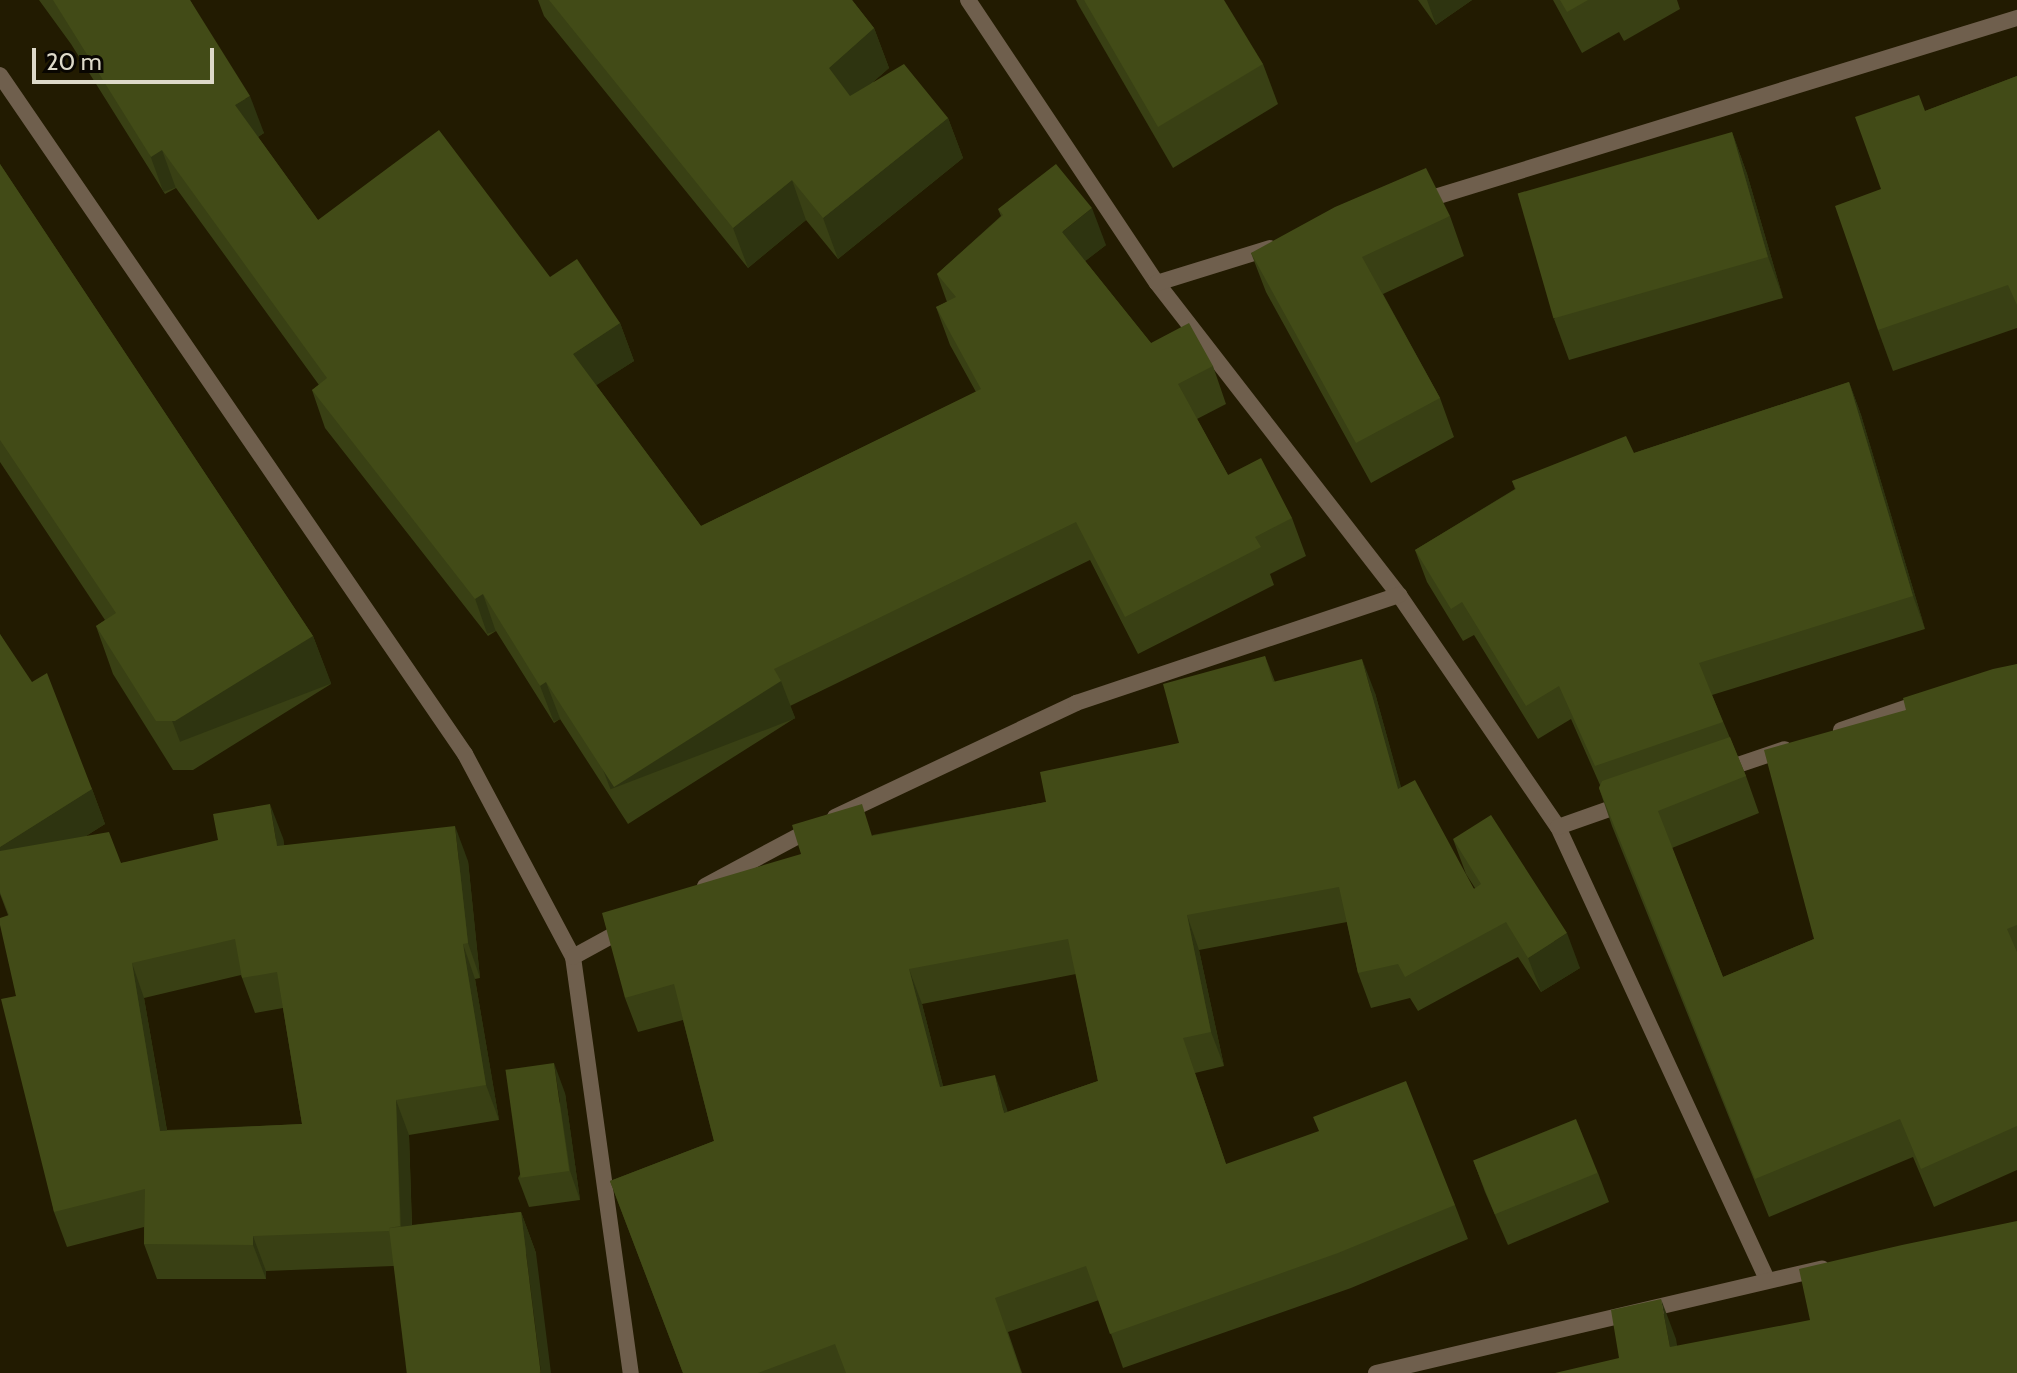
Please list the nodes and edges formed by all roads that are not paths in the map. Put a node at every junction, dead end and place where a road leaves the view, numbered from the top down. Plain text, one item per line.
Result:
1 (968, 0) edge
2 (2017, 18) edge
3 (0, 75) edge
4 (1398, 209) edge
5 (1293, 241) edge
6 (1157, 283) junction
7 (1399, 595) junction
8 (1943, 694) edge
9 (1706, 776) edge
10 (1647, 796) edge
11 (1558, 827) junction
12 (685, 897) edge
13 (643, 919) edge
14 (573, 957) junction
15 (1845, 1263) edge
16 (1767, 1279) junction
17 (631, 1373) edge
18 (1376, 1373) edge

1 - 6 street
2 - 4 street
3 - 14 street
5 - 6 street
6 - 7 street
7 - 11 street
7 - 12 street
8 - 9 street
10 - 11 street
11 - 16 street
13 - 14 street
14 - 17 street
15 - 16 street
16 - 18 street

